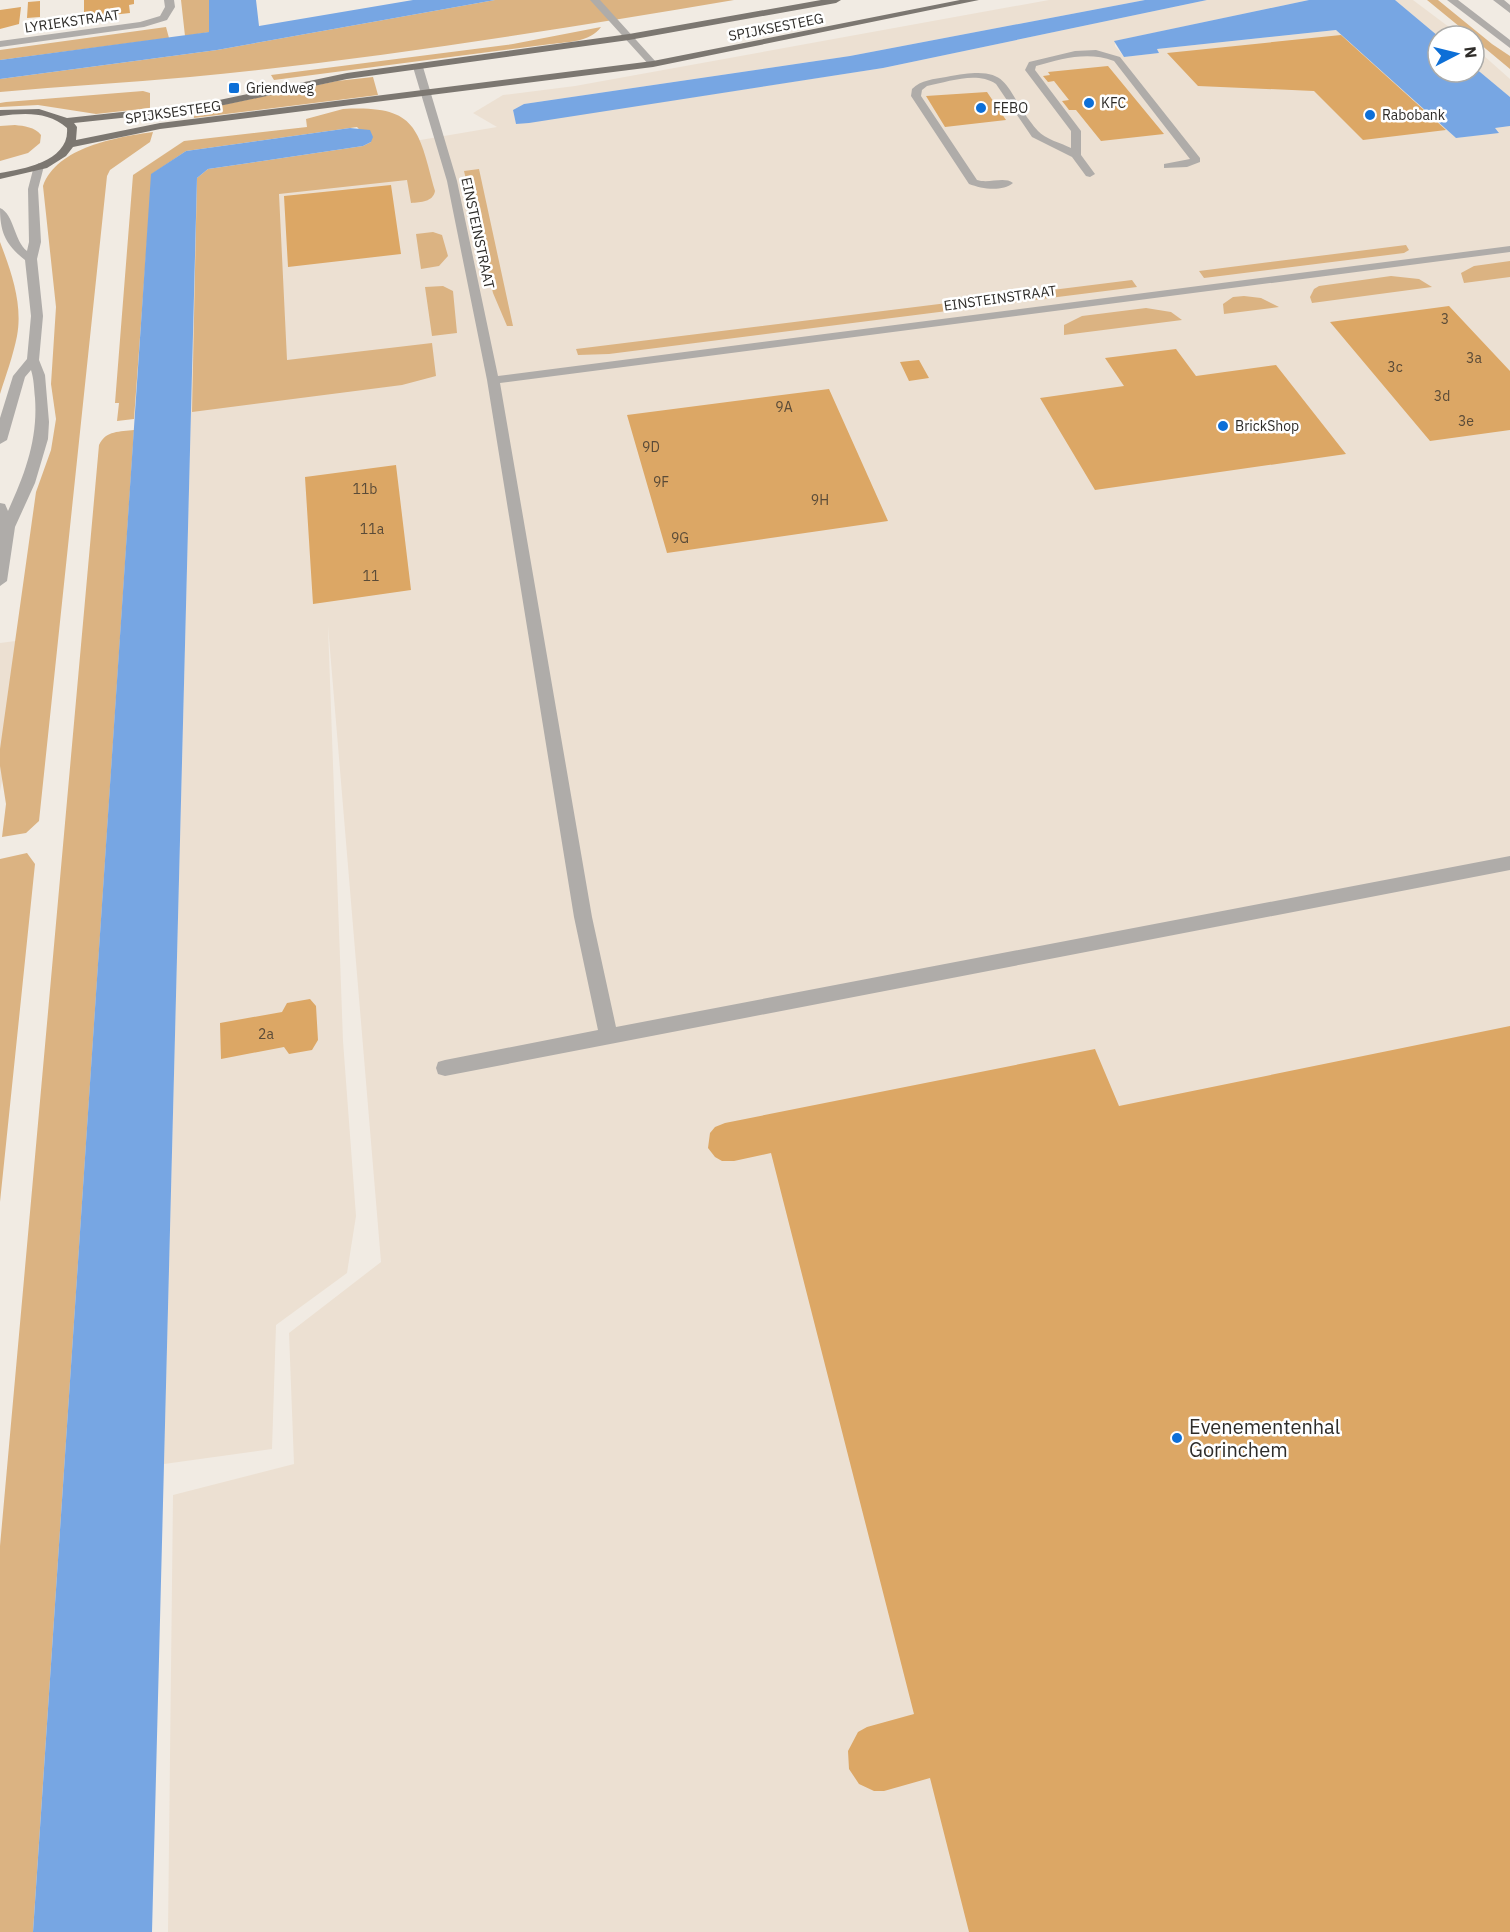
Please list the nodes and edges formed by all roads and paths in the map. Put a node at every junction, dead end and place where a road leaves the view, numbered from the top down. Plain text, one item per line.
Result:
1 (169, 0) edge
2 (595, 0) edge
3 (836, 0) edge
4 (974, 0) edge
5 (1452, 0) edge
6 (1498, 0) edge
7 (1510, 10) edge
8 (629, 37) junction
9 (0, 44) edge
10 (1510, 45) edge
11 (653, 64) junction
12 (418, 68) junction
13 (425, 94) junction
14 (0, 113) edge
15 (65, 121) junction
16 (70, 145) junction
17 (1076, 155) junction
18 (39, 166) junction
19 (1168, 166) dead end
20 (1090, 174) dead end
21 (0, 176) edge
22 (1008, 183) dead end
23 (0, 211) edge
24 (1510, 249) edge
25 (31, 259) junction
26 (33, 360) junction
27 (493, 380) junction
28 (0, 440) edge
29 (0, 507) edge
30 (8, 527) junction
31 (0, 581) edge
32 (1510, 863) edge
33 (609, 1038) junction
34 (445, 1068) dead end

1 - 9 street, LYRIEKSTRAAT
2 - 8 street
3 - 8 main road, SPIJKSESTEEG
4 - 11 main road, SPIJKSESTEEG
5 - 10 street
6 - 7 street
8 - 11 street
8 - 12 main road, SPIJKSESTEEG
11 - 13 main road, SPIJKSESTEEG
12 - 13 street
12 - 15 main road, SPIJKSESTEEG
13 - 16 main road, SPIJKSESTEEG
13 - 27 street, EINSTEINSTRAAT
14 - 15 main road
15 - 16 main road
16 - 18 main road
17 - 19 street
17 - 20 street
17 - 22 street
18 - 21 main road
18 - 25 street
23 - 25 street
24 - 27 street, EINSTEINSTRAAT
25 - 26 street
26 - 28 street
26 - 30 street
27 - 33 street, EINSTEINSTRAAT
29 - 30 street
30 - 31 street
32 - 33 street
33 - 34 street

